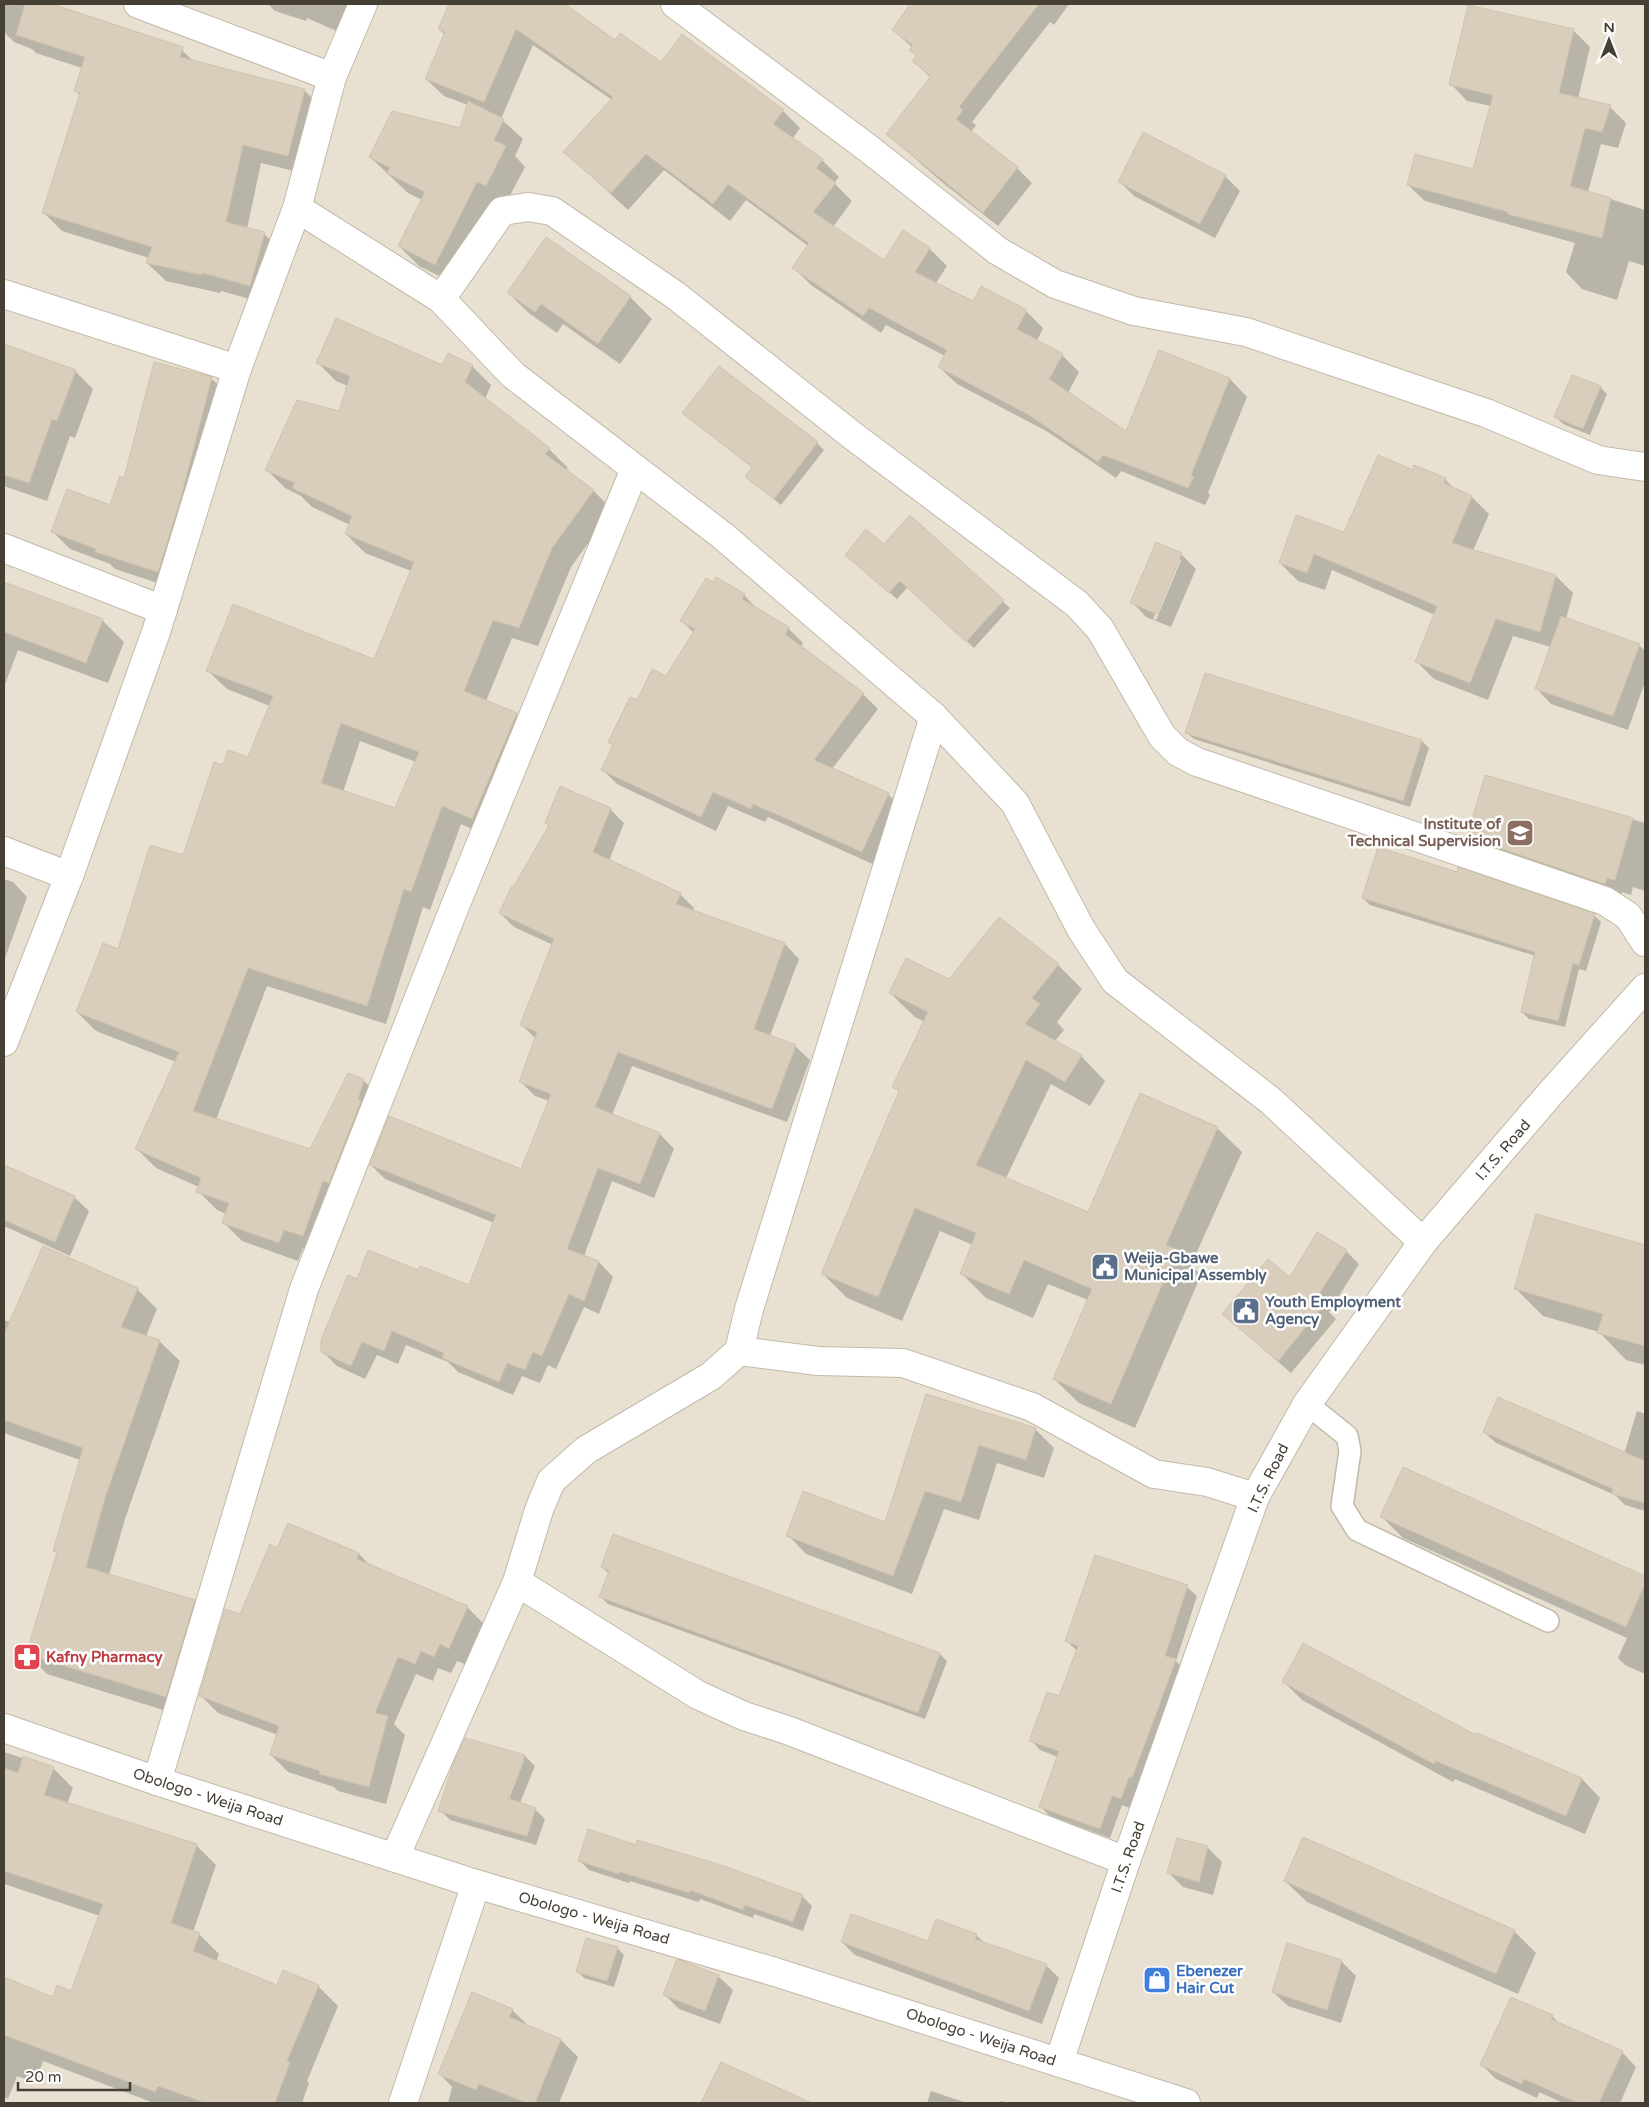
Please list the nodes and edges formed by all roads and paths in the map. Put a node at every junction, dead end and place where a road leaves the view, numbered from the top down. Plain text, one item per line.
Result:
1 (138, 4) edge
2 (363, 4) edge
3 (676, 4) edge
4 (332, 77) junction
5 (297, 208) junction
6 (4, 294) edge
7 (441, 300) junction
8 (237, 369) junction
9 (1645, 468) edge
10 (635, 469) junction
11 (4, 548) edge
12 (163, 610) junction
13 (934, 717) junction
14 (4, 851) edge
15 (69, 876) junction
16 (1645, 942) edge
17 (1645, 988) edge
18 (4, 1042) edge
19 (1423, 1242) junction
20 (739, 1351) junction
21 (1307, 1404) junction
22 (1255, 1497) junction
23 (517, 1582) junction
24 (1548, 1621) dead end
25 (4, 1728) edge
26 (157, 1781) junction
27 (395, 1857) junction
28 (1126, 1861) junction
29 (476, 1884) junction
30 (1058, 2062) junction
31 (403, 2103) edge
32 (1186, 2103) edge

1 - 4 street
2 - 4 street
3 - 9 street
4 - 5 street
5 - 7 street
5 - 8 street
6 - 8 street
7 - 10 street
7 - 16 street
8 - 12 street
10 - 13 street
10 - 26 street
11 - 12 street
12 - 15 street
13 - 19 street
13 - 20 street
14 - 15 street
15 - 18 street
17 - 19 street, I.T.S. Road
19 - 21 street, I.T.S. Road
20 - 22 street
20 - 23 street
21 - 22 street, I.T.S. Road
21 - 24 lane
22 - 28 street, I.T.S. Road
23 - 27 street
23 - 28 street
25 - 26 street, Obologo - Weija Road
26 - 27 street, Obologo - Weija Road
27 - 29 street, Obologo - Weija Road
28 - 30 street, I.T.S. Road
29 - 30 street, Obologo - Weija Road
29 - 31 street
30 - 32 street, Obologo - Weija Road

